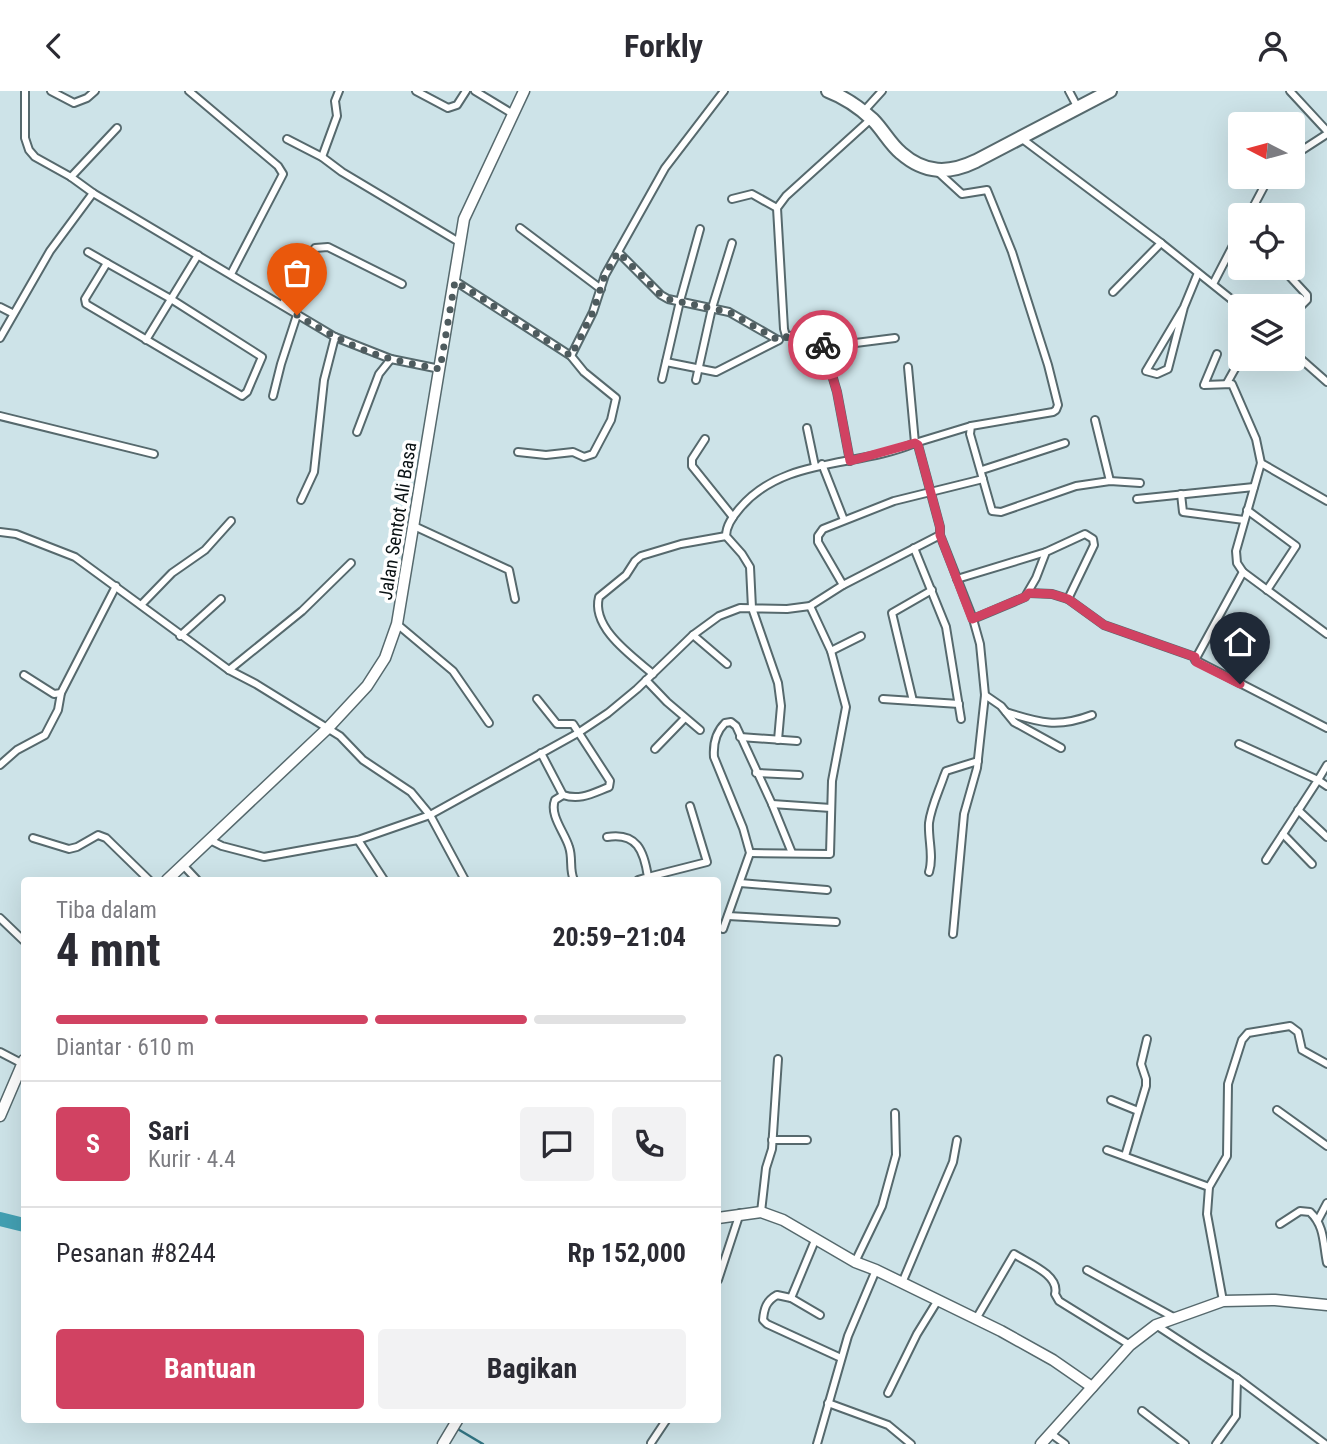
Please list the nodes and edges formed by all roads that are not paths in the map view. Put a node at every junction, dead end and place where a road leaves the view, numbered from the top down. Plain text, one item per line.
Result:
1 (25, 91) edge
2 (51, 91) edge
3 (95, 91) edge
4 (189, 91) edge
5 (339, 91) edge
6 (416, 91) edge
7 (466, 91) edge
8 (475, 91) edge
9 (524, 91) edge
10 (724, 91) edge
11 (828, 91) edge
12 (882, 91) edge
13 (1069, 91) edge
14 (1110, 91) edge
15 (1290, 91) edge
16 (1078, 108) junction
17 (513, 114) junction
18 (867, 116) junction
19 (117, 128) dead end
20 (1327, 132) edge
21 (1021, 138) junction
22 (287, 139) dead end
23 (1306, 147) edge
24 (322, 157) junction
25 (936, 171) junction
26 (71, 177) junction
27 (93, 193) junction
28 (732, 199) dead end
29 (778, 208) junction
30 (520, 228) dead end
31 (700, 229) dead end
32 (459, 242) junction
33 (732, 243) dead end
34 (1161, 243) junction
35 (88, 252) dead end
36 (618, 252) junction
37 (198, 255) junction
38 (1228, 255) edge
39 (107, 263) junction
40 (231, 274) junction
41 (1198, 274) junction
42 (1293, 280) edge
43 (455, 281) junction
44 (401, 284) dead end
45 (1213, 284) junction
46 (601, 289) junction
47 (1113, 292) dead end
48 (1228, 296) edge
49 (171, 299) junction
50 (680, 301) junction
51 (1305, 302) edge
52 (282, 305) junction
53 (0, 307) edge
54 (1184, 307) junction
55 (712, 308) junction
56 (12, 313) junction
57 (297, 315) junction
58 (786, 336) junction
59 (335, 337) junction
60 (0, 338) edge
61 (895, 338) dead end
62 (146, 340) junction
63 (778, 340) junction
64 (824, 347) junction
65 (1217, 354) dead end
66 (571, 356) junction
67 (391, 359) junction
68 (666, 362) junction
69 (1305, 363) edge
70 (908, 367) dead end
71 (440, 369) junction
72 (699, 369) junction
73 (1234, 371) edge
74 (663, 379) dead end
75 (696, 380) dead end
76 (1327, 382) edge
77 (1227, 383) junction
78 (273, 396) dead end
79 (0, 416) edge
80 (1095, 420) dead end
81 (971, 426) junction
82 (807, 428) dead end
83 (356, 432) dead end
84 (705, 439) dead end
85 (915, 443) junction
86 (1065, 443) dead end
87 (518, 452) dead end
88 (154, 454) dead end
89 (850, 461) junction
90 (1261, 463) junction
91 (819, 465) junction
92 (982, 470) junction
93 (983, 479) junction
94 (1110, 481) junction
95 (1140, 483) dead end
96 (1254, 487) junction
97 (930, 493) junction
98 (1181, 494) junction
99 (1137, 499) dead end
100 (301, 500) dead end
101 (1327, 501) edge
102 (1247, 510) junction
103 (733, 517) junction
104 (844, 520) junction
105 (1244, 520) junction
106 (231, 521) dead end
107 (414, 526) junction
108 (0, 532) edge
109 (940, 535) junction
110 (726, 536) junction
111 (914, 548) junction
112 (1046, 552) junction
113 (351, 563) dead end
114 (1243, 572) junction
115 (957, 579) junction
116 (843, 585) junction
117 (116, 586) junction
118 (932, 590) junction
119 (1268, 590) junction
120 (1029, 593) junction
121 (221, 599) dead end
122 (1068, 599) junction
123 (514, 600) dead end
124 (141, 605) junction
125 (810, 606) junction
126 (752, 608) junction
127 (972, 619) junction
128 (397, 624) junction
129 (1327, 634) edge
130 (693, 635) junction
131 (180, 636) junction
132 (861, 636) dead end
133 (831, 652) junction
134 (1195, 657) junction
135 (727, 664) dead end
136 (229, 670) junction
137 (653, 674) junction
138 (24, 675) dead end
139 (646, 680) junction
140 (61, 693) junction
141 (985, 695) junction
142 (537, 699) dead end
143 (883, 699) dead end
144 (913, 701) junction
145 (959, 704) junction
146 (1004, 712) junction
147 (1092, 715) dead end
148 (685, 718) junction
149 (961, 719) dead end
150 (489, 723) dead end
151 (1327, 727) edge
152 (328, 728) junction
153 (700, 730) dead end
154 (578, 733) junction
155 (740, 737) junction
156 (778, 740) junction
157 (797, 741) dead end
158 (1239, 744) dead end
159 (1061, 748) dead end
160 (655, 750) dead end
161 (541, 753) junction
162 (978, 761) junction
163 (0, 765) edge
164 (1327, 765) edge
165 (756, 772) junction
166 (799, 775) dead end
167 (1318, 780) junction
168 (1327, 786) edge
169 (563, 795) junction
170 (772, 804) junction
171 (690, 806) dead end
172 (831, 808) junction
173 (1298, 810) junction
174 (430, 814) junction
175 (1283, 834) junction
176 (607, 837) dead end
177 (1327, 837) edge
178 (33, 838) dead end
179 (210, 840) junction
180 (358, 840) junction
181 (750, 853) junction
182 (792, 853) junction
183 (1266, 860) dead end
184 (1312, 864) dead end
185 (183, 865) junction
186 (929, 872) dead end
187 (146, 877) edge
188 (170, 877) edge
189 (194, 877) edge
190 (382, 877) edge
191 (463, 877) edge
192 (573, 877) edge
193 (648, 877) joint
194 (740, 883) junction
195 (827, 890) dead end
196 (728, 915) junction
197 (0, 918) edge
198 (836, 922) dead end
199 (723, 929) dead end
200 (953, 934) dead end
201 (21, 938) edge
202 (1147, 1039) dead end
203 (0, 1052) edge
204 (778, 1059) dead end
205 (21, 1061) edge
206 (1327, 1064) edge
207 (21, 1069) edge
208 (1111, 1100) dead end
209 (1277, 1110) dead end
210 (1138, 1111) junction
211 (895, 1112) dead end
212 (0, 1116) edge
213 (772, 1140) junction
214 (807, 1140) dead end
215 (957, 1140) dead end
216 (1327, 1146) edge
217 (1107, 1150) dead end
218 (1125, 1156) junction
219 (1209, 1187) junction
220 (1327, 1203) edge
221 (761, 1212) junction
222 (740, 1213) junction
223 (721, 1217) edge
224 (1318, 1220) junction
225 (1280, 1224) dead end
226 (817, 1238) junction
227 (1326, 1253) edge
228 (855, 1262) junction
229 (1327, 1263) edge
230 (721, 1265) edge
231 (876, 1270) junction
232 (1087, 1270) dead end
233 (902, 1283) junction
234 (791, 1299) junction
235 (938, 1300) junction
236 (1223, 1301) junction
237 (1327, 1305) edge
238 (820, 1315) dead end
239 (1175, 1318) junction
240 (976, 1319) junction
241 (1156, 1325) junction
242 (1130, 1345) junction
243 (841, 1358) junction
244 (1237, 1378) junction
245 (1092, 1387) junction
246 (888, 1393) dead end
247 (828, 1403) junction
248 (1142, 1411) dead end
249 (664, 1423) edge
250 (455, 1424) edge
251 (1050, 1433) junction
252 (651, 1443) edge
253 (443, 1444) edge
254 (817, 1444) edge
255 (911, 1444) edge
256 (1041, 1444) edge
257 (1065, 1444) edge
258 (1185, 1444) edge
259 (1216, 1444) edge
260 (1325, 1444) edge

1 - 26 street
2 - 3 street
4 - 40 street
5 - 24 street
6 - 7 street
8 - 17 street
9 - 17 main road, Jalan Sentot Ali Basa
10 - 36 street
11 - 18 highway
12 - 18 street
13 - 16 street
14 - 16 highway
15 - 20 street
16 - 21 highway
17 - 32 main road, Jalan Sentot Ali Basa
18 - 25 highway
18 - 29 street
19 - 26 street
20 - 23 street
21 - 25 highway
21 - 34 street
22 - 24 street
24 - 32 street
25 - 81 street
26 - 27 street
27 - 37 street
27 - 56 street
28 - 29 street
29 - 58 street
30 - 46 street
31 - 50 street
32 - 43 main road, Jalan Sentot Ali Basa
33 - 55 street
34 - 41 street
34 - 47 street
35 - 39 street
36 - 46 street
36 - 50 street
37 - 40 street
37 - 49 street
38 - 45 street
39 - 49 street
39 - 62 street
40 - 52 street
41 - 45 street
41 - 54 street
42 - 51 street
43 - 66 street
43 - 71 main road, Jalan Sentot Ali Basa
44 - 52 street
45 - 48 street
46 - 66 street
49 - 62 street
49 - 62 street
50 - 55 street
50 - 68 street
52 - 57 street
53 - 56 street
54 - 54 street
55 - 63 street
55 - 72 street
56 - 60 street
57 - 59 street
57 - 78 street
58 - 63 street
58 - 64 street
59 - 67 street
59 - 100 street
61 - 64 street
63 - 72 street
64 - 89 street
65 - 77 street
66 - 87 street
67 - 71 street
67 - 83 street
68 - 72 street
68 - 74 street
69 - 76 street
70 - 85 street
71 - 107 main road, Jalan Sentot Ali Basa
72 - 75 street
73 - 77 street
77 - 90 street
79 - 88 street
80 - 94 street
81 - 85 street
81 - 92 street
82 - 91 street
84 - 103 street
85 - 89 street
85 - 97 street
86 - 92 street
89 - 91 street
90 - 96 street
90 - 101 street
91 - 103 street
91 - 104 street
92 - 93 street
93 - 94 street
93 - 97 street
94 - 95 street
96 - 98 street
96 - 102 street
97 - 104 street
97 - 109 street
98 - 99 street
98 - 105 street
102 - 105 street
102 - 119 street
103 - 110 street
104 - 116 street
105 - 114 street
106 - 124 street
107 - 123 street
107 - 128 main road, Jalan Sentot Ali Basa
108 - 117 street
109 - 111 street
109 - 115 street
110 - 126 street
110 - 137 street
111 - 116 street
111 - 118 street
112 - 115 street
112 - 120 street
112 - 122 street
113 - 136 street
114 - 119 street
114 - 134 street
115 - 127 street
116 - 125 street
117 - 124 street
117 - 140 street
118 - 144 street
118 - 145 street
119 - 129 street
120 - 122 street
120 - 127 street
121 - 131 street
122 - 134 street
124 - 131 street
125 - 126 street
125 - 133 street
126 - 130 street
126 - 156 street
127 - 141 street
128 - 150 street
128 - 152 main road, Jalan Sentot Ali Basa
130 - 135 street
130 - 137 street
131 - 136 street
132 - 133 street
133 - 172 street
134 - 151 street
136 - 152 street
137 - 139 street
138 - 140 street
139 - 148 street
139 - 154 street
140 - 163 street
141 - 146 street
141 - 162 street
142 - 154 street
143 - 144 street
144 - 145 street
145 - 149 street
146 - 147 street
146 - 159 street
148 - 153 street
148 - 160 street
152 - 174 street
152 - 179 main road, Jalan Sentot Ali Basa
154 - 161 street
154 - 169 street
155 - 156 street
155 - 165 street
155 - 181 street
156 - 157 street
158 - 167 street
161 - 169 street
161 - 174 street
162 - 186 street
162 - 200 street
164 - 167 street
165 - 166 street
165 - 170 street
167 - 168 street
167 - 173 street
169 - 192 street
170 - 172 street
170 - 182 street
171 - 193 street
172 - 182 street
173 - 175 street
173 - 177 street
174 - 180 street
174 - 191 street
175 - 183 street
175 - 184 street
176 - 193 street
178 - 187 street
179 - 180 street
179 - 185 main road, Jalan Sentot Ali Basa
180 - 190 street
181 - 182 street
181 - 194 street
185 - 188 main road, Jalan Sentot Ali Basa
185 - 189 street
194 - 195 street
194 - 196 street
196 - 198 street
196 - 199 street
197 - 201 street
202 - 210 street
203 - 205 street
204 - 213 street
206 - 219 street
207 - 212 main road
208 - 210 street
209 - 216 street
210 - 218 street
211 - 228 street
213 - 214 street
213 - 221 street
215 - 233 street
217 - 218 street
218 - 219 street
219 - 236 street
220 - 224 street
221 - 222 main road
221 - 226 main road
222 - 223 main road
222 - 230 street
224 - 225 street
224 - 227 street
226 - 228 main road
226 - 234 street
227 - 229 street
228 - 231 main road
231 - 233 main road
231 - 243 street
232 - 239 street
233 - 235 main road
234 - 238 street
234 - 243 street
235 - 240 main road
235 - 246 street
236 - 237 main road
236 - 239 main road
239 - 241 main road
240 - 242 street
240 - 245 main road
241 - 242 main road
241 - 244 street
242 - 245 main road
243 - 247 street
244 - 259 street
244 - 260 street
245 - 251 main road
247 - 254 street
247 - 255 street
248 - 258 street
249 - 252 street
250 - 253 main road
251 - 256 main road
251 - 257 street

